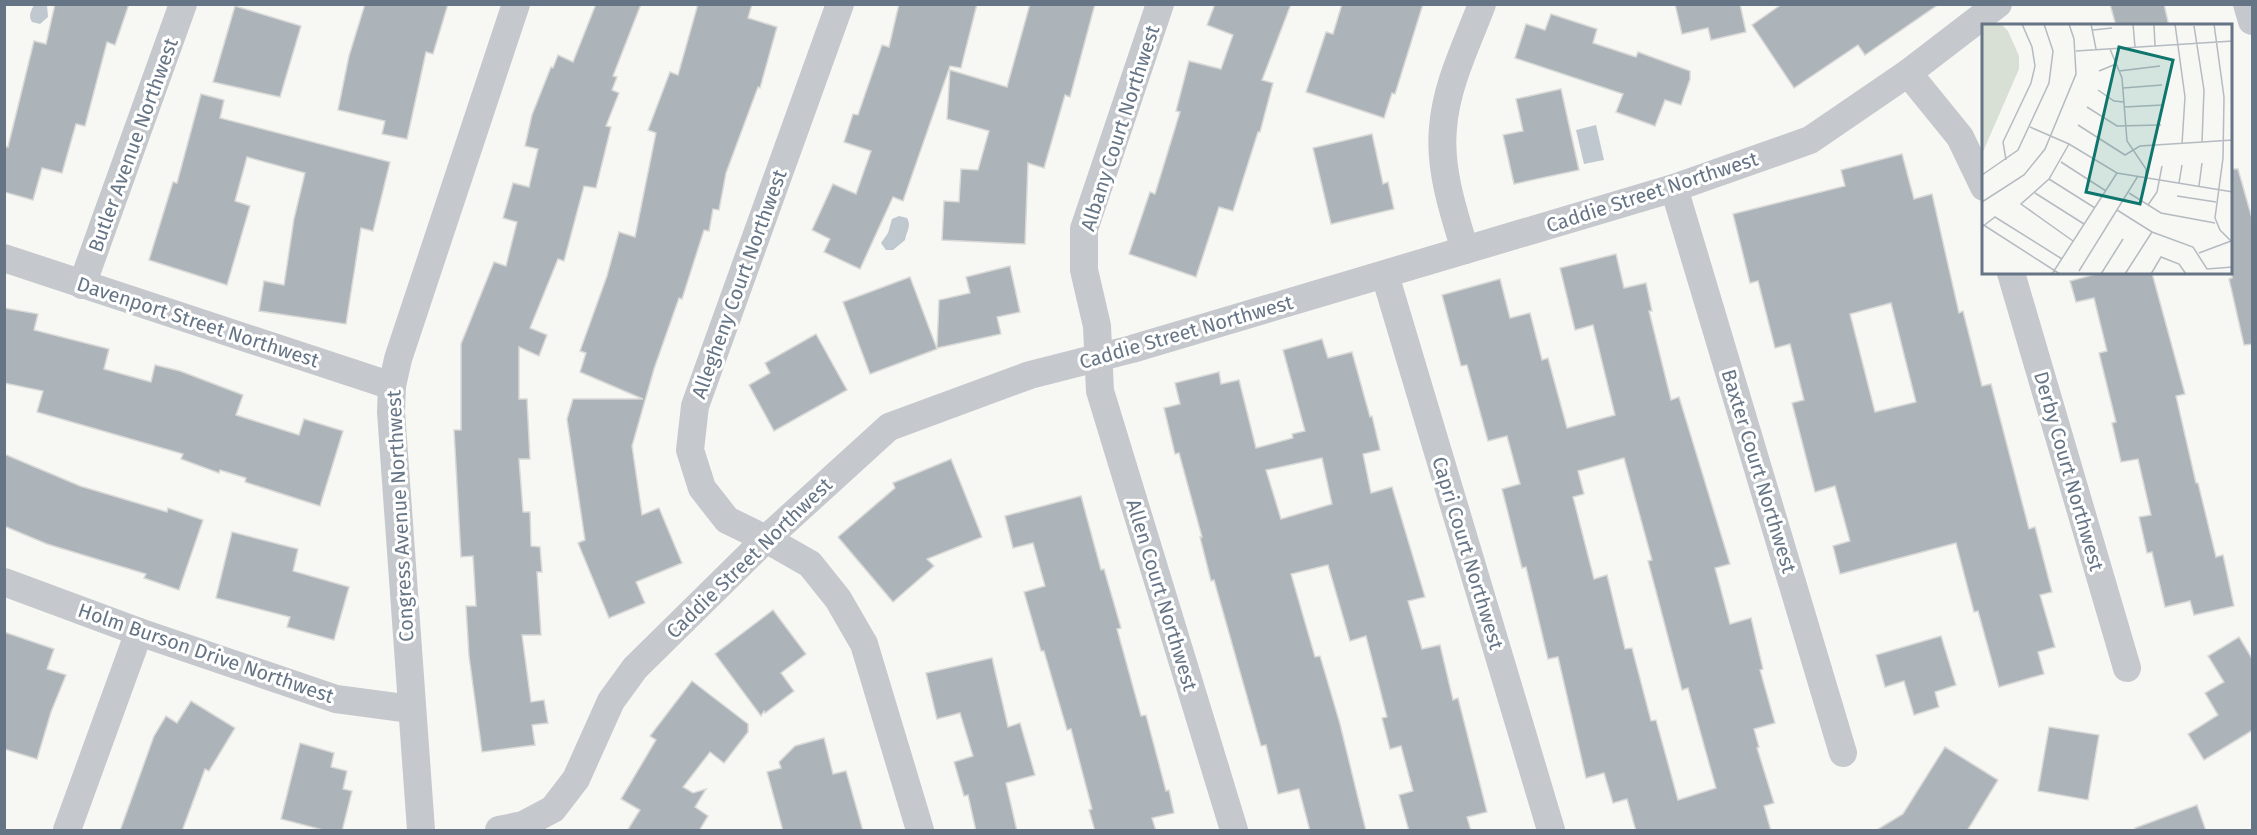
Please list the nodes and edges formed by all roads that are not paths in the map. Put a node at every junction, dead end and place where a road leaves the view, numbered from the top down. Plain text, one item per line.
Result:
1 (183, 4) edge
2 (516, 4) edge
3 (840, 4) edge
4 (1160, 4) edge
5 (1482, 4) edge
6 (2247, 4) edge
7 (1996, 5) edge
8 (2253, 21) edge
9 (1908, 73) junction
10 (1982, 184) edge
11 (1674, 188) junction
12 (1465, 250) junction
13 (4, 258) edge
14 (2011, 274) edge
15 (1385, 275) junction
16 (82, 285) junction
17 (1098, 358) junction
18 (392, 386) junction
19 (766, 539) junction
20 (4, 582) edge
21 (139, 632) junction
22 (2127, 668) dead end
23 (411, 709) junction
24 (1843, 753) dead end
25 (67, 831) edge
26 (421, 831) edge
27 (499, 831) edge
28 (920, 831) edge
29 (1234, 831) edge
30 (1551, 831) edge

1 - 16 street, Butler Avenue Northwest
2 - 18 street, Congress Avenue Northwest
3 - 19 street, Allegheny Court Northwest
4 - 17 street, Albany Court Northwest
5 - 12 street
6 - 8 street
7 - 9 street, Caddie Street Northwest
9 - 10 street
9 - 11 street, Caddie Street Northwest
11 - 12 street, Caddie Street Northwest
11 - 24 street, Baxter Court Northwest
12 - 15 street, Caddie Street Northwest
13 - 16 street, Davenport Street Northwest
14 - 22 street, Derby Court Northwest
15 - 17 street, Caddie Street Northwest
15 - 30 street, Capri Court Northwest
16 - 18 street, Davenport Street Northwest
17 - 19 street, Caddie Street Northwest
17 - 29 street, Allen Court Northwest
18 - 23 street, Congress Avenue Northwest
19 - 27 street, Caddie Street Northwest
19 - 28 street, Allegheny Court Northwest
20 - 21 street, Holm Burson Drive Northwest
21 - 23 street, Holm Burson Drive Northwest
21 - 25 street
23 - 26 street, Congress Avenue Northwest

